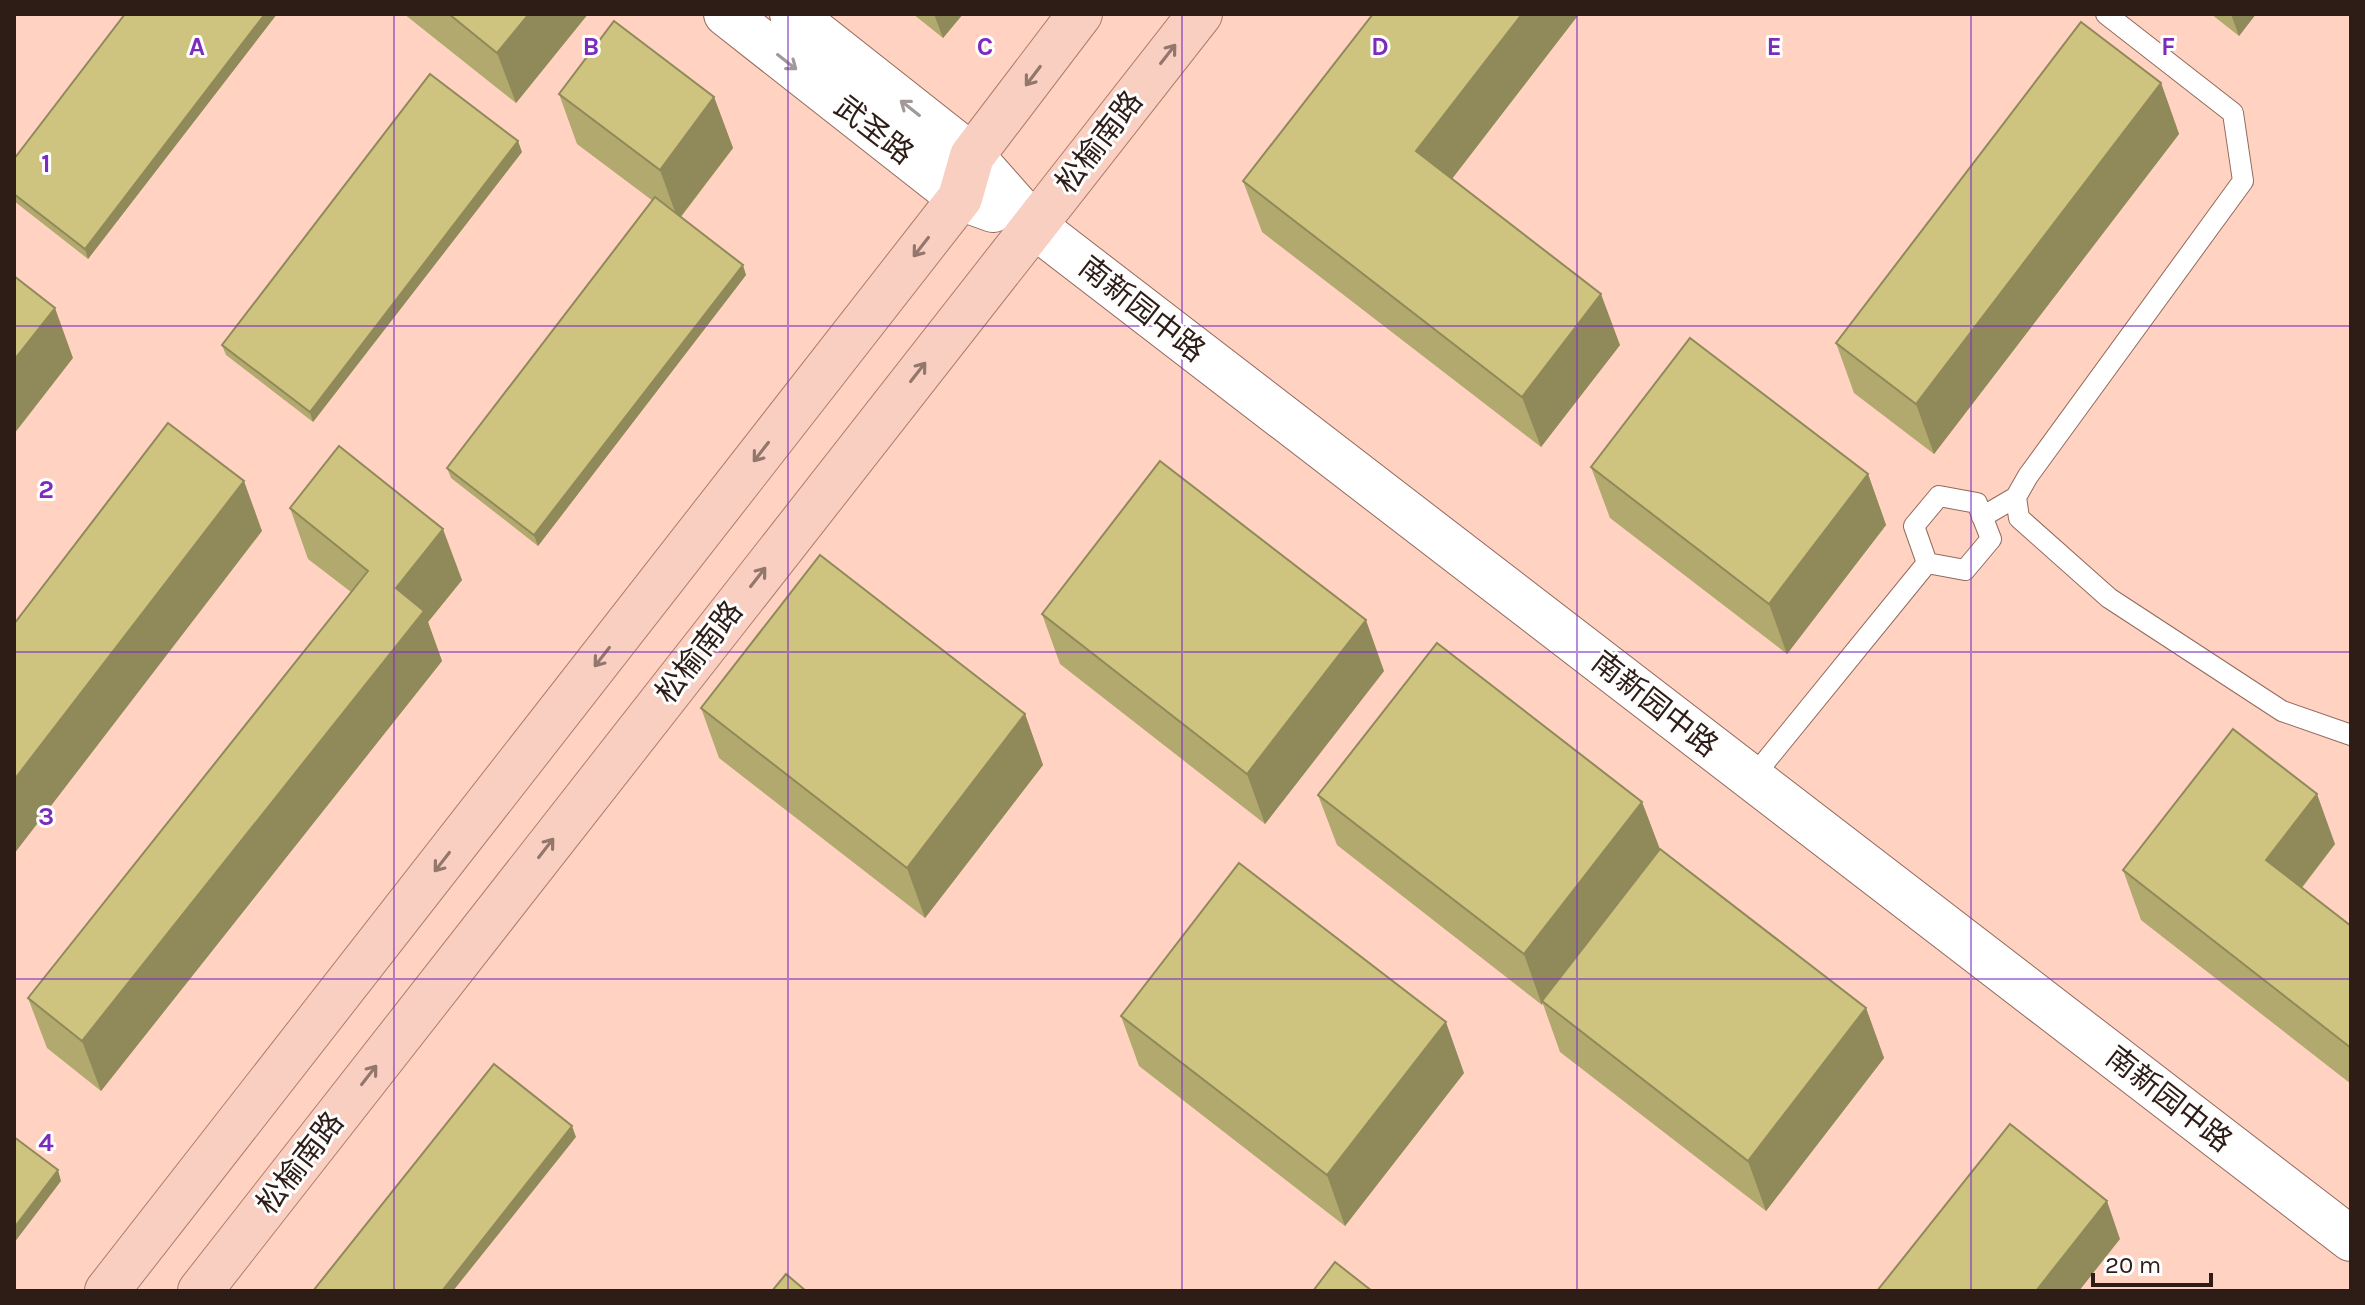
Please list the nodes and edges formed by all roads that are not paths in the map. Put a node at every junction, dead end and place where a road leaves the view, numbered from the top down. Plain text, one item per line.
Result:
1 (726, 14) edge
2 (792, 14) edge
3 (1080, 14) edge
4 (1200, 14) edge
5 (2106, 14) edge
6 (972, 156) junction
7 (960, 198) junction
8 (1033, 225) junction
9 (2016, 497) junction
10 (1982, 517) junction
11 (1927, 563) junction
12 (2351, 735) edge
13 (1752, 778) junction
14 (2351, 1239) edge
15 (107, 1291) edge
16 (200, 1291) edge

1 -> 7 street, 武圣路
6 -> 2 street, 武圣路
3 -> 6 main road
8 -> 4 main road, 松榆南路
5 - 9 lane
6 - 7 main road
6 - 8 street, 南新园中路
7 - 8 street, 武圣路
7 -> 15 main road
8 - 13 street, 南新园中路
16 -> 8 main road, 松榆南路
9 - 10 lane
9 - 12 lane
10 - 11 lane
10 - 11 lane
11 - 13 lane
13 - 14 street, 南新园中路

